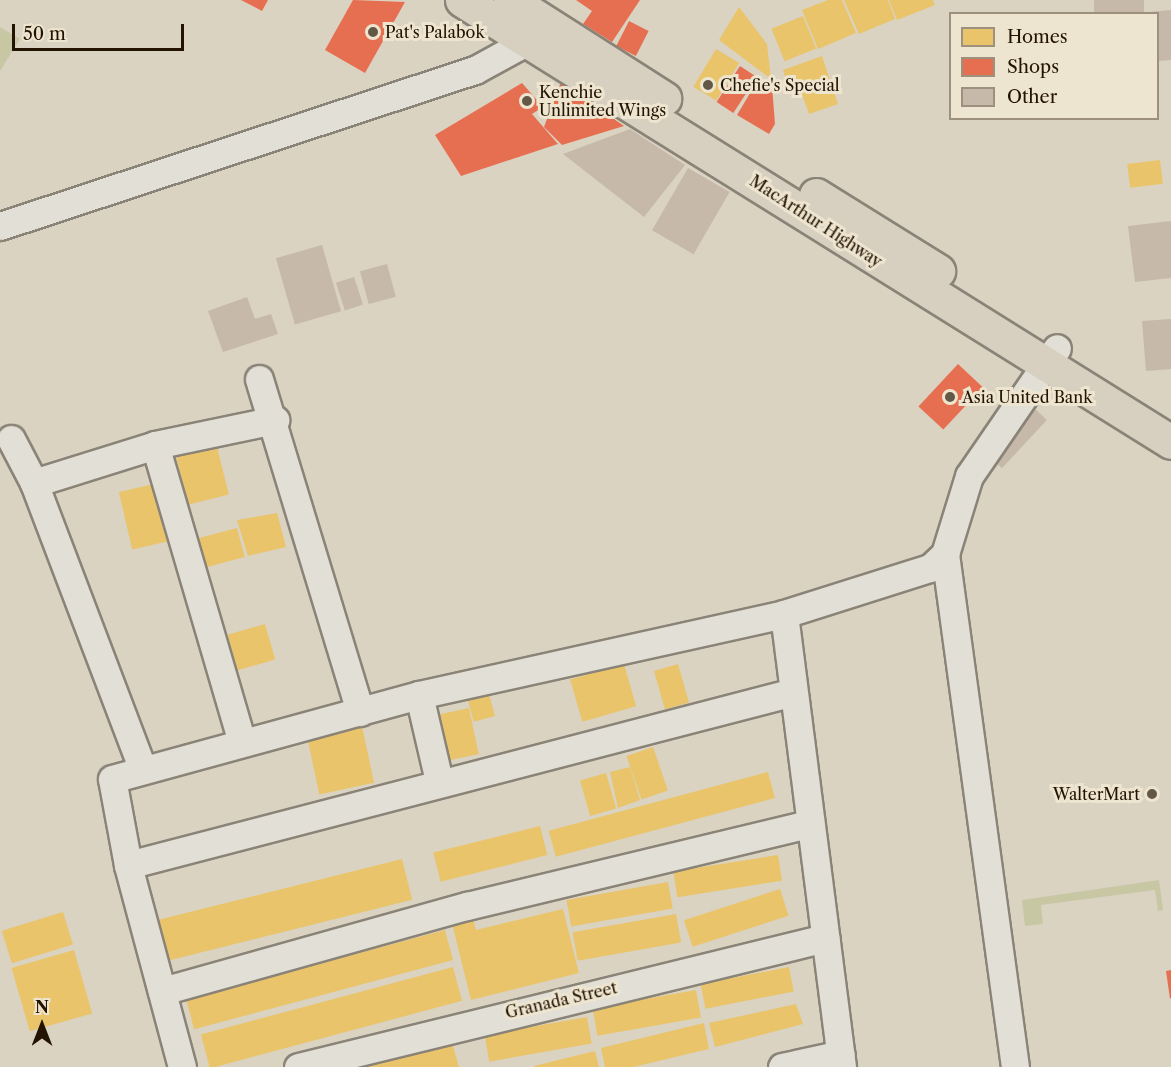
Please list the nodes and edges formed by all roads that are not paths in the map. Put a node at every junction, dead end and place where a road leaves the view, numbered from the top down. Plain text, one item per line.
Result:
1 (462, 0) edge
2 (510, 0) edge
3 (533, 30) junction
4 (0, 225) edge
5 (1051, 356) junction
6 (260, 378) dead end
7 (1171, 416) edge
8 (275, 420) junction
9 (12, 439) dead end
10 (1171, 442) edge
11 (155, 445) junction
12 (34, 483) junction
13 (945, 554) junction
14 (784, 614) junction
15 (793, 692) junction
16 (419, 695) junction
17 (360, 711) junction
18 (242, 742) junction
19 (142, 767) junction
20 (439, 781) junction
21 (809, 824) junction
22 (128, 865) junction
23 (825, 938) junction
24 (162, 991) junction
25 (842, 1060) edge
26 (182, 1067) edge
27 (298, 1067) edge
28 (782, 1067) edge
29 (1015, 1067) edge

1 - 3 highway, MacArthur Highway
2 - 3 highway, MacArthur Highway
3 - 4 street
3 - 5 highway, MacArthur Highway
5 - 7 highway, MacArthur Highway
5 - 10 highway, MacArthur Highway
5 - 13 street
6 - 8 street
8 - 11 street
8 - 17 street
9 - 12 street
11 - 12 street
11 - 18 street
12 - 19 street
13 - 14 street
13 - 29 street
14 - 15 street
14 - 16 street
15 - 20 street
15 - 21 street
16 - 17 street
16 - 20 street
17 - 18 street
18 - 19 street
19 - 22 street
20 - 22 street
21 - 23 street
21 - 24 street
22 - 24 street
23 - 25 street
23 - 27 street, Granada Street
24 - 26 street
25 - 28 street

